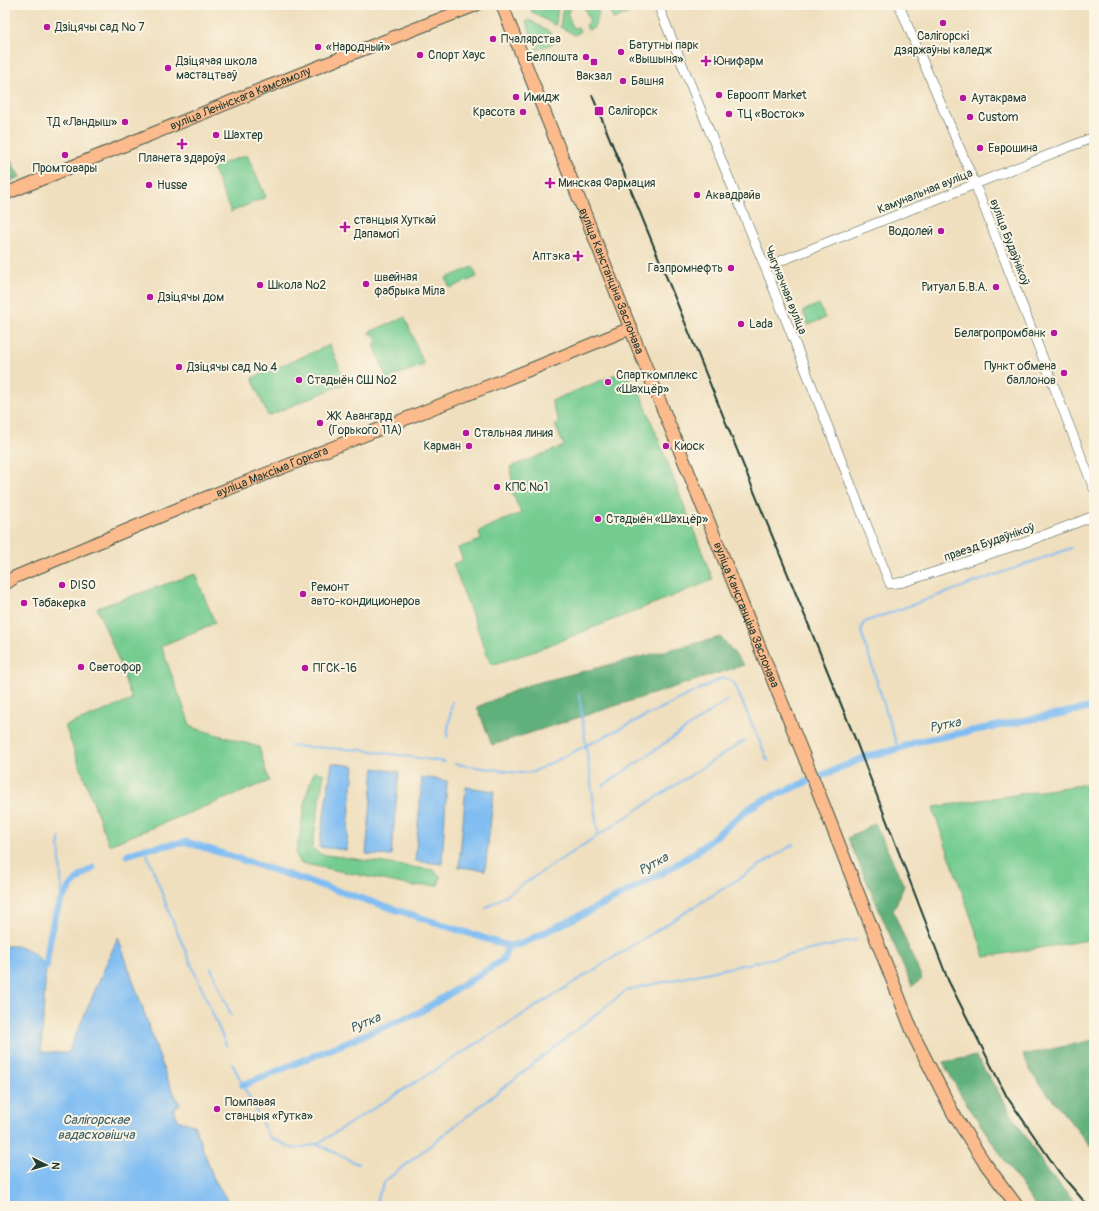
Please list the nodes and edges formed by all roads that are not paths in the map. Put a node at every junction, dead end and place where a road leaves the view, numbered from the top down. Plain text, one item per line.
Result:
1 (476, 5) edge
2 (502, 5) edge
3 (658, 5) edge
4 (899, 5) edge
5 (1094, 137) edge
6 (975, 184) junction
7 (5, 194) edge
8 (765, 267) junction
9 (631, 328) junction
10 (1094, 489) edge
11 (1094, 516) edge
12 (5, 584) edge
13 (890, 584) joint
14 (1017, 1206) edge

1 - 7 main road, вуліца Ленінскага Камсамолу
2 - 9 main road, вуліца Канстанціна Заслонава
3 - 8 street, Чыгуначная вуліца
4 - 6 street, вуліца Будаўнікоў
5 - 6 street, Камунальная вуліца
6 - 8 street, Камунальная вуліца
6 - 10 street, вуліца Будаўнікоў
8 - 13 street, Чыгуначная вуліца
9 - 12 main road, вуліца Максіма Горкага
9 - 14 main road, вуліца Канстанціна Заслонава
11 - 13 street, праезд Будаўнікоў

